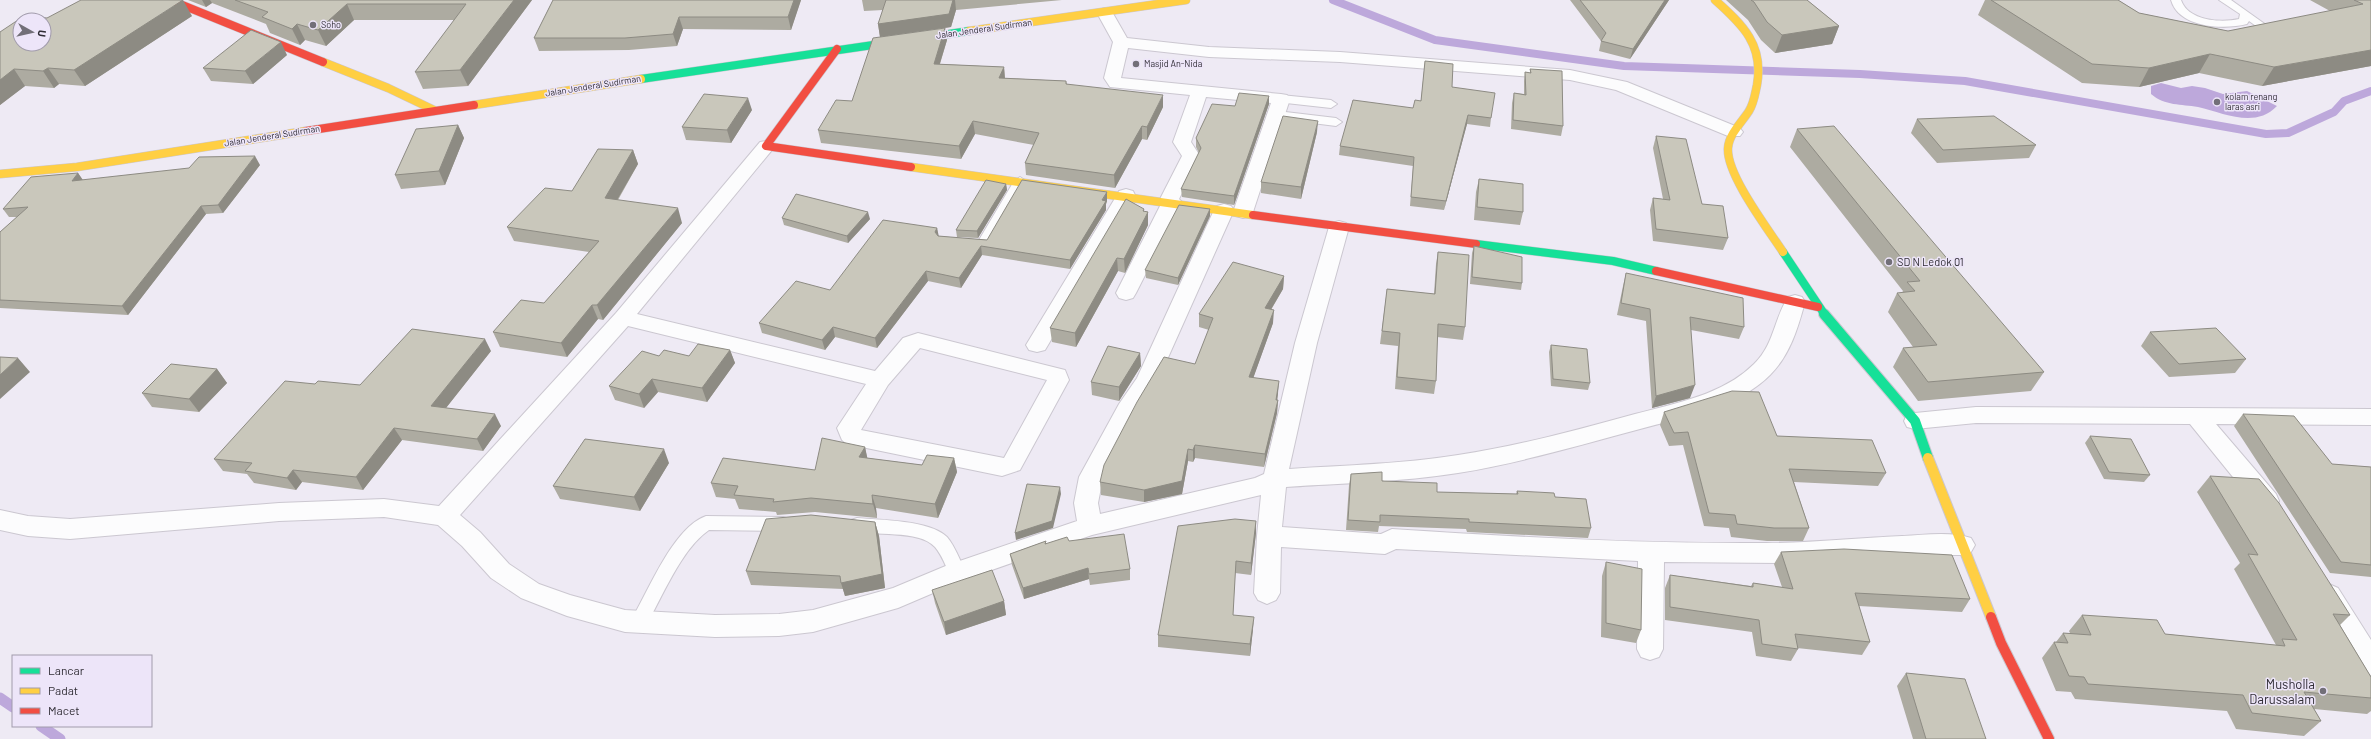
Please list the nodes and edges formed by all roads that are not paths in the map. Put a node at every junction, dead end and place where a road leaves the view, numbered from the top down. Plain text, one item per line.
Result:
1 (170, 0) edge
2 (1186, 0) edge
3 (1715, 0) edge
4 (2176, 0) edge
5 (2224, 0) edge
6 (1106, 13) junction
7 (2245, 13) junction
8 (2190, 16) junction
9 (2224, 35) edge
10 (2237, 35) edge
11 (1121, 42) junction
12 (837, 49) junction
13 (1199, 93) junction
14 (1331, 104) dead end
15 (1279, 107) junction
16 (434, 110) junction
17 (1336, 122) dead end
18 (1734, 132) junction
19 (766, 146) junction
20 (0, 174) edge
21 (1020, 181) junction
22 (1126, 195) junction
23 (1170, 202) junction
24 (1234, 211) junction
25 (1339, 227) junction
26 (953, 242) edge
27 (1126, 293) dead end
28 (1806, 304) junction
29 (623, 318) junction
30 (1037, 345) dead end
31 (880, 380) junction
32 (2196, 416) junction
33 (2371, 417) edge
34 (1915, 421) junction
35 (1275, 479) junction
36 (444, 516) junction
37 (2280, 518) edge
38 (0, 520) edge
39 (799, 522) edge
40 (844, 523) edge
41 (1090, 526) junction
42 (1269, 536) junction
43 (1962, 545) junction
44 (1651, 551) junction
45 (957, 572) junction
46 (2318, 577) edge
47 (1267, 592) dead end
48 (639, 622) junction
49 (1650, 649) dead end
50 (2371, 663) edge
51 (2049, 739) edge

1 - 16 street
2 - 6 street, Jalan Jenderal Sudirman
3 - 18 street
4 - 8 lane
5 - 7 lane
6 - 11 street
6 - 12 street, Jalan Jenderal Sudirman
7 - 8 lane
7 - 10 lane
8 - 9 lane
11 - 13 street
11 - 18 street
12 - 16 street, Jalan Jenderal Sudirman
12 - 19 street
13 - 15 street
13 - 23 street
14 - 15 lane
15 - 17 lane
15 - 24 street
16 - 20 street, Jalan Jenderal Sudirman
18 - 28 street
19 - 21 street
19 - 29 street
21 - 22 street
21 - 26 lane
22 - 23 street
22 - 30 street
23 - 24 street
23 - 27 street
24 - 25 street
24 - 41 street
25 - 28 street
25 - 35 street
28 - 34 street
28 - 35 street
29 - 31 street
29 - 36 street
31 - 31 street
32 - 33 street
32 - 34 street
32 - 37 street
34 - 43 street
35 - 41 street
35 - 42 street
36 - 38 street
36 - 48 street
39 - 48 lane
40 - 45 lane
41 - 45 street
42 - 44 street
42 - 47 street
43 - 44 street
43 - 51 street
44 - 49 street
45 - 48 street
46 - 50 street

